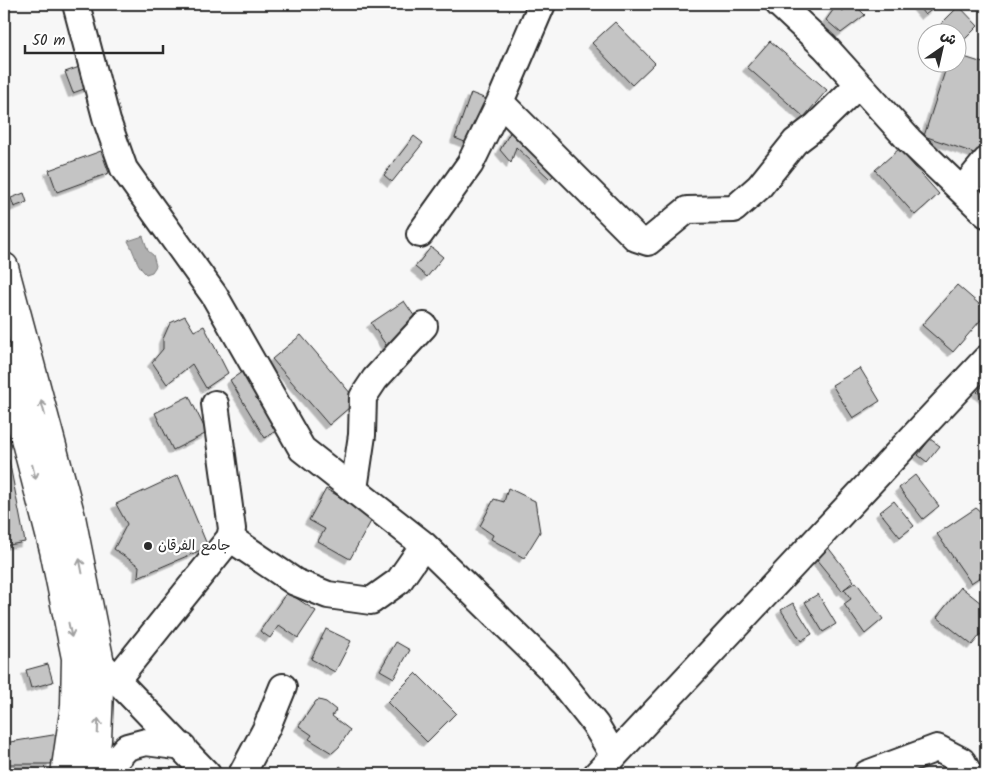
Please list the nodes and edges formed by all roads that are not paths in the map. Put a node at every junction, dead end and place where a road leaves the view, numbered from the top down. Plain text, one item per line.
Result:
1 (76, 4) edge
2 (542, 4) edge
3 (779, 4) edge
4 (858, 84) junction
5 (500, 102) junction
6 (986, 161) edge
7 (962, 190) junction
8 (986, 214) edge
9 (420, 234) dead end
10 (4, 267) edge
11 (424, 326) dead end
12 (4, 357) edge
13 (986, 359) edge
14 (215, 404) dead end
15 (354, 489) junction
16 (230, 538) junction
17 (424, 545) junction
18 (98, 667) junction
19 (283, 687) dead end
20 (183, 747) junction
21 (606, 765) edge
22 (65, 774) edge
23 (91, 774) edge
24 (103, 774) edge
25 (207, 774) edge
26 (242, 774) edge
27 (867, 774) edge
28 (969, 774) edge

1 - 15 street
2 - 5 street
3 - 4 street
4 - 5 street
4 - 7 street
5 - 9 street
6 - 7 street
7 - 8 street
18 -> 10 main road
11 - 15 street
12 -> 18 main road
13 - 21 street
14 - 16 street
15 - 17 street
16 - 17 street
16 - 18 street
17 - 21 street
18 - 20 street
18 - 22 main road
23 -> 18 main road
19 - 26 street
20 - 24 street
20 - 25 street
27 - 28 street

